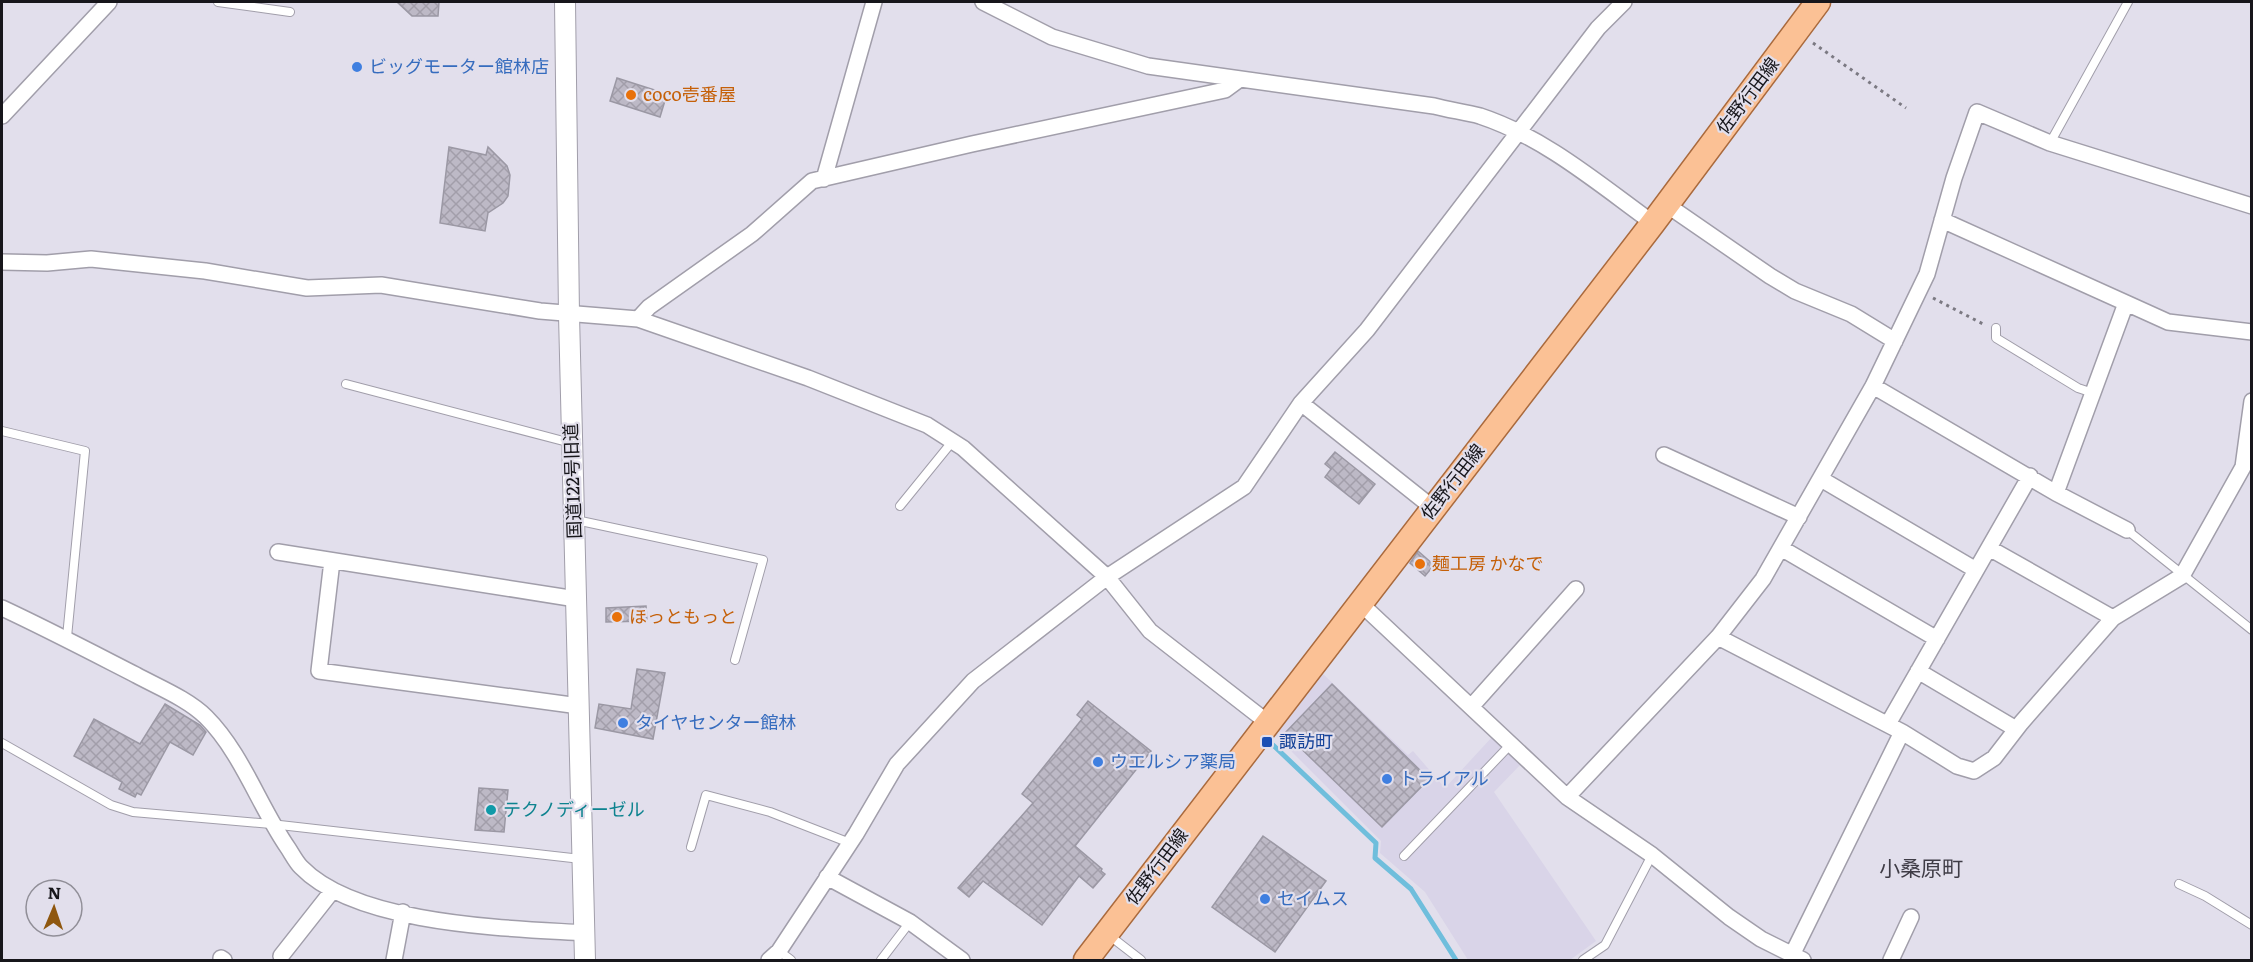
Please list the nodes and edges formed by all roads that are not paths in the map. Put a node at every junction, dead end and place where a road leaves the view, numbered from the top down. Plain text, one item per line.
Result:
1 (109, 2) edge
2 (218, 2) edge
3 (565, 2) edge
4 (874, 2) edge
5 (983, 2) edge
6 (1623, 2) edge
7 (1818, 2) edge
8 (2128, 2) edge
9 (290, 12) dead end
10 (1240, 80) junction
11 (4, 110) edge
12 (1517, 132) junction
13 (2050, 143) junction
14 (824, 179) junction
15 (2252, 206) edge
16 (1660, 214) junction
17 (1942, 220) junction
18 (2, 262) edge
19 (2126, 303) junction
20 (569, 315) junction
21 (638, 319) junction
22 (1996, 328) road end
23 (2252, 332) edge
24 (1895, 341) junction
25 (346, 384) dead end
26 (1874, 386) junction
27 (2093, 393) junction
28 (2252, 401) edge
29 (1301, 404) junction
30 (2, 431) edge
31 (952, 442) junction
32 (572, 444) junction
33 (1664, 455) dead end
34 (2030, 476) junction
35 (1821, 479) junction
36 (2056, 493) junction
37 (900, 506) dead end
38 (1433, 508) junction
39 (1799, 517) junction
40 (574, 520) junction
41 (2127, 530) joint
42 (1780, 548) junction
43 (1989, 548) junction
44 (278, 552) dead end
45 (332, 561) junction
46 (1976, 570) junction
47 (2182, 576) junction
48 (1107, 577) junction
49 (1576, 589) dead end
50 (576, 599) junction
51 (1360, 603) junction
52 (2, 608) edge
53 (2113, 618) junction
54 (2252, 630) edge
55 (67, 637) junction
56 (1718, 638) junction
57 (1937, 639) junction
58 (735, 660) dead end
59 (1918, 672) junction
60 (579, 706) junction
61 (1471, 707) junction
62 (1267, 722) junction
63 (1888, 724) junction
64 (2016, 729) junction
65 (1902, 732) junction
66 (2, 743) edge
67 (1511, 744) junction
68 (1567, 797) junction
69 (271, 824) junction
70 (850, 843) junction
71 (691, 847) dead end
72 (1652, 855) junction
73 (1404, 856) dead end
74 (583, 859) junction
75 (827, 877) junction
76 (2179, 884) dead end
77 (333, 890) junction
78 (403, 912) junction
79 (1911, 917) dead end
80 (910, 922) junction
81 (2252, 926) edge
82 (585, 933) junction
83 (1107, 933) junction
84 (281, 956) dead end
85 (779, 957) edge
86 (1794, 959) edge
87 (394, 960) edge
88 (585, 960) edge
89 (881, 960) edge
90 (962, 960) edge
91 (1086, 960) edge
92 (1141, 960) edge
93 (1583, 960) edge
94 (1891, 960) edge

1 - 11 street
2 - 9 lane
3 - 20 street, 国道122号旧道
4 - 14 street
5 - 10 street
6 - 12 street
7 - 16 main road, 佐野行田線
8 - 13 lane
10 - 12 street
10 - 14 street
12 - 16 street
12 - 29 street
13 - 15 street
13 - 17 street
14 - 21 street
16 - 24 street
16 - 38 main road, 佐野行田線
17 - 19 street
17 - 24 street
18 - 20 street
19 - 23 street
19 - 27 street
20 - 21 street
20 - 32 street, 国道122号旧道
21 - 31 street
22 - 27 lane
24 - 26 street
25 - 32 lane
26 - 34 street
26 - 35 street
27 - 36 street
28 - 47 street
29 - 38 street
29 - 48 street
30 - 55 lane
31 - 37 lane
31 - 48 street
32 - 40 street, 国道122号旧道
33 - 39 street
34 - 36 street
34 - 43 street
35 - 39 street
35 - 46 street
36 - 41 street
38 - 51 main road, 佐野行田線
39 - 42 street
40 - 50 street, 国道122号旧道
40 - 58 lane
41 - 47 lane
42 - 56 street
42 - 57 street
43 - 46 street
43 - 53 street
44 - 45 street
45 - 50 street
45 - 60 street
46 - 57 street
47 - 53 street
47 - 54 lane
48 - 62 street
48 - 70 street
49 - 61 street
50 - 60 street, 国道122号旧道
51 - 61 street
51 - 62 main road, 佐野行田線
52 - 55 street
53 - 64 street
55 - 69 street
56 - 63 street
56 - 68 street
57 - 59 street
59 - 63 street
59 - 64 street
60 - 74 street, 国道122号旧道
61 - 67 street
62 - 83 main road, 佐野行田線
63 - 65 street
64 - 65 street
65 - 86 street
66 - 69 lane
67 - 68 street
67 - 73 lane
68 - 72 street
69 - 74 lane
69 - 77 street
70 - 71 lane
70 - 75 street
72 - 86 street
72 - 93 lane
74 - 82 street, 国道122号旧道
75 - 80 street
75 - 85 street
76 - 81 lane
77 - 78 street
77 - 84 street
78 - 82 street
78 - 87 street
79 - 94 street
80 - 89 lane
80 - 90 street
82 - 88 street, 国道122号旧道
83 - 91 main road, 佐野行田線
83 - 92 lane

